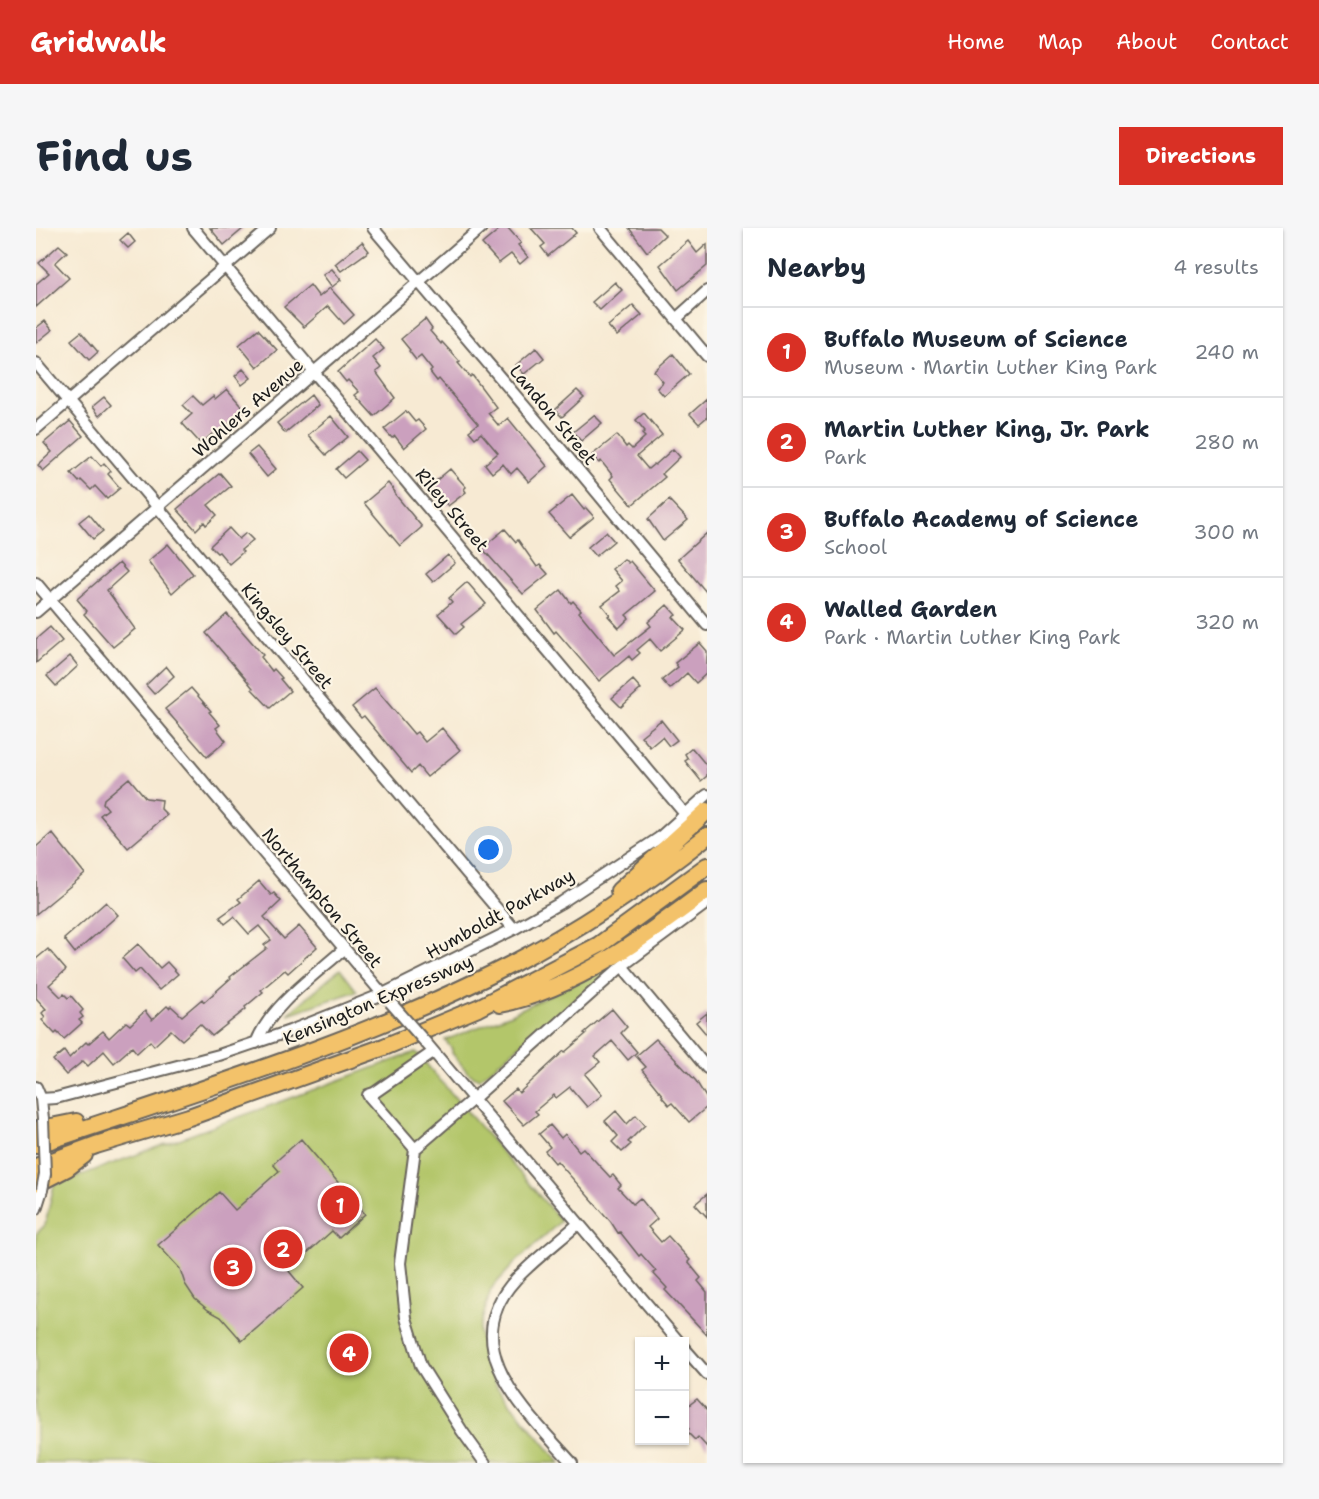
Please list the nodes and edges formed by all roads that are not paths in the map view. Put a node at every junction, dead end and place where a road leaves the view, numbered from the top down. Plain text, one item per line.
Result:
1 (193, 228) edge
2 (270, 228) edge
3 (373, 228) edge
4 (482, 228) edge
5 (600, 228) edge
6 (225, 267) junction
7 (419, 282) junction
8 (707, 291) edge
9 (676, 319) junction
10 (707, 356) edge
11 (36, 363) edge
12 (314, 373) junction
13 (68, 401) junction
14 (36, 429) edge
15 (157, 508) junction
16 (36, 583) edge
17 (50, 600) junction
18 (36, 612) edge
19 (707, 624) edge
20 (707, 795) edge
21 (707, 811) edge
22 (685, 814) junction
23 (707, 836) edge
24 (707, 866) edge
25 (707, 890) edge
26 (707, 903) edge
27 (588, 921) junction
28 (514, 929) junction
29 (344, 949) junction
30 (622, 966) junction
31 (387, 998) junction
32 (478, 1008) junction
33 (256, 1043) junction
34 (430, 1048) junction
35 (707, 1068) edge
36 (36, 1087) edge
37 (41, 1099) junction
38 (472, 1100) junction
39 (133, 1112) junction
40 (41, 1126) edge
41 (36, 1145) edge
42 (96, 1145) junction
43 (415, 1149) junction
44 (36, 1167) edge
45 (39, 1187) edge
46 (36, 1209) edge
47 (578, 1224) junction
48 (676, 1337) edge
49 (689, 1354) edge
50 (707, 1374) edge
51 (485, 1463) edge
52 (572, 1463) edge

1 - 6 street, Riley Street
2 - 6 street
3 - 7 street, Landon Street
4 - 7 street, Wohlers Avenue
5 - 9 street
6 - 12 street, Riley Street
6 - 13 street
7 - 12 street, Wohlers Avenue
7 - 19 street, Landon Street
8 - 9 street
9 - 10 street
11 - 13 street, Kingsley Street
12 - 15 street, Wohlers Avenue
12 - 22 street, Riley Street
13 - 14 street
13 - 15 street, Kingsley Street
15 - 17 street, Wohlers Avenue
15 - 28 street, Kingsley Street
16 - 17 street, Northampton Street
17 - 18 street, Wohlers Avenue
17 - 29 street, Northampton Street
20 - 22 street, Humboldt Parkway
21 - 27 highway
22 - 28 street, Humboldt Parkway
23 - 27 highway, Kensington Expressway
24 - 32 highway
25 - 32 highway
26 - 30 street
27 - 39 highway, Kensington Expressway
28 - 31 street, Humboldt Parkway
29 - 31 street, Northampton Street
29 - 33 street
30 - 35 street
30 - 38 street
31 - 33 street, Humboldt Parkway
31 - 34 street, Northampton Street, bridge
32 - 42 highway
33 - 37 street, Humboldt Parkway
34 - 38 street, Northampton Street
34 - 43 street
36 - 37 street
37 - 40 street
38 - 43 street
38 - 47 street, Northampton Street
39 - 40 highway
39 - 41 highway, Kensington Expressway
40 - 45 street, bridge
42 - 44 highway
42 - 45 highway
43 - 51 street
45 - 46 street
47 - 48 street, Northampton Street
47 - 52 street
49 - 50 street

